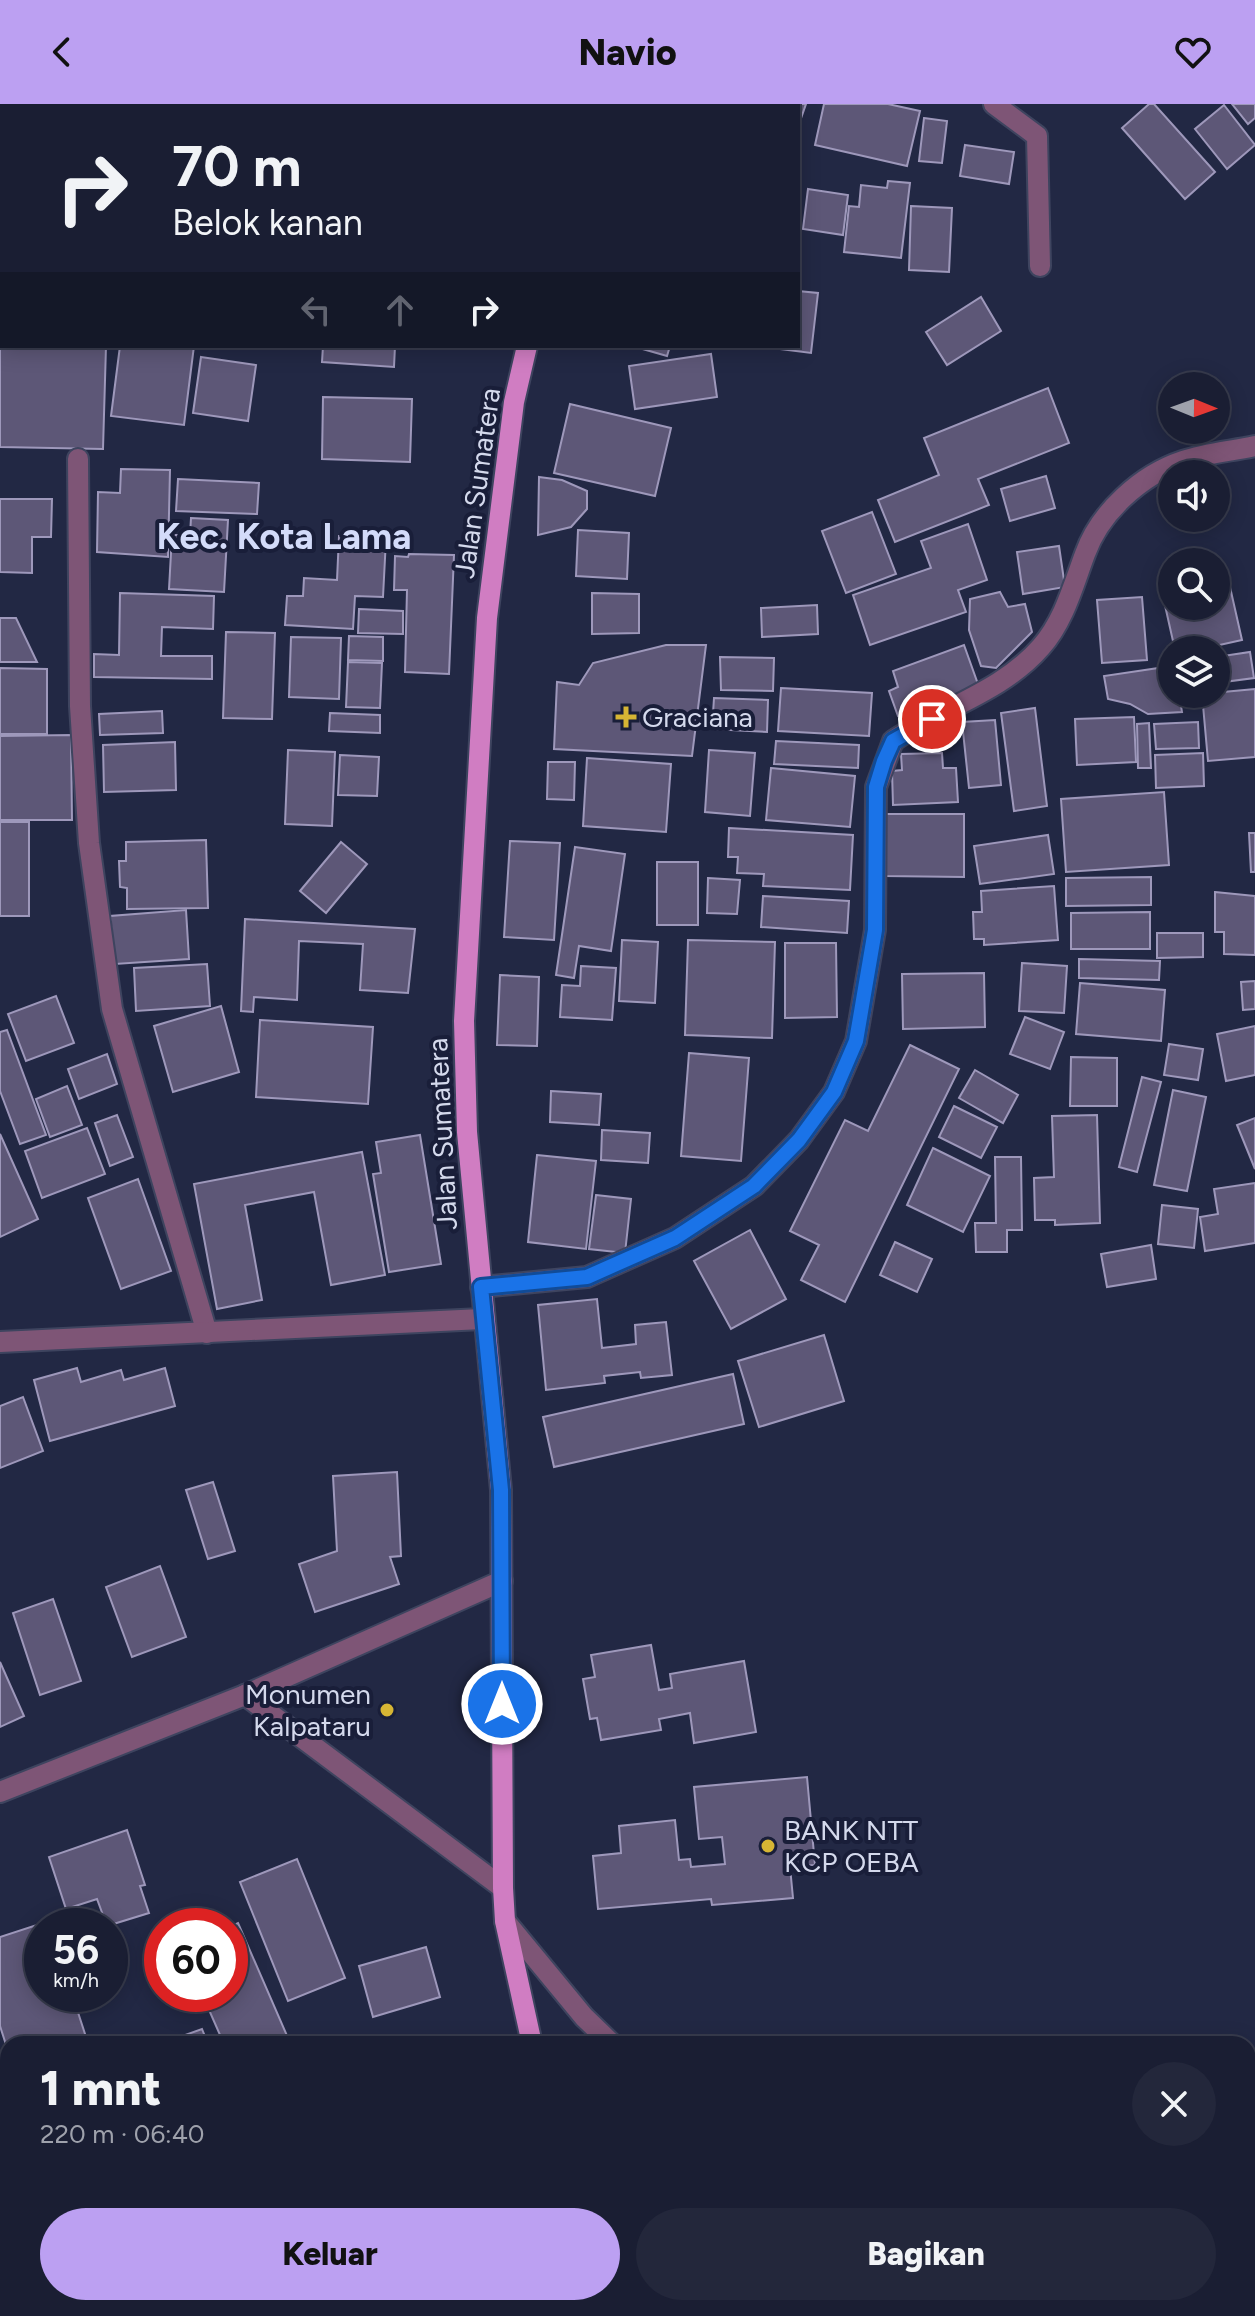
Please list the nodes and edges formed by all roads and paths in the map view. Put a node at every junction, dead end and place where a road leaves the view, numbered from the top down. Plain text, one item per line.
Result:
1 (994, 104) edge
2 (1040, 266) dead end
3 (527, 348) edge
4 (1255, 446) edge
5 (78, 459) dead end
6 (481, 1287) junction
7 (482, 1319) junction
8 (207, 1333) junction
9 (0, 1342) edge
10 (502, 1581) junction
11 (245, 1695) junction
12 (0, 1792) edge
13 (503, 1888) junction
14 (505, 1921) junction
15 (530, 2036) edge
16 (604, 2036) edge

1 - 2 street
3 - 6 main road, Jalan Sumatera
4 - 6 street
5 - 8 street
6 - 7 main road, Jalan Sumatera
7 - 8 street
7 - 10 main road, Jalan Sumatera
8 - 9 street
10 - 11 street
10 - 13 main road, Jalan Sumatera
11 - 12 street
11 - 13 street
13 - 14 main road, Jalan Sumatera
14 - 15 main road, Jalan Sumatera
14 - 16 street

